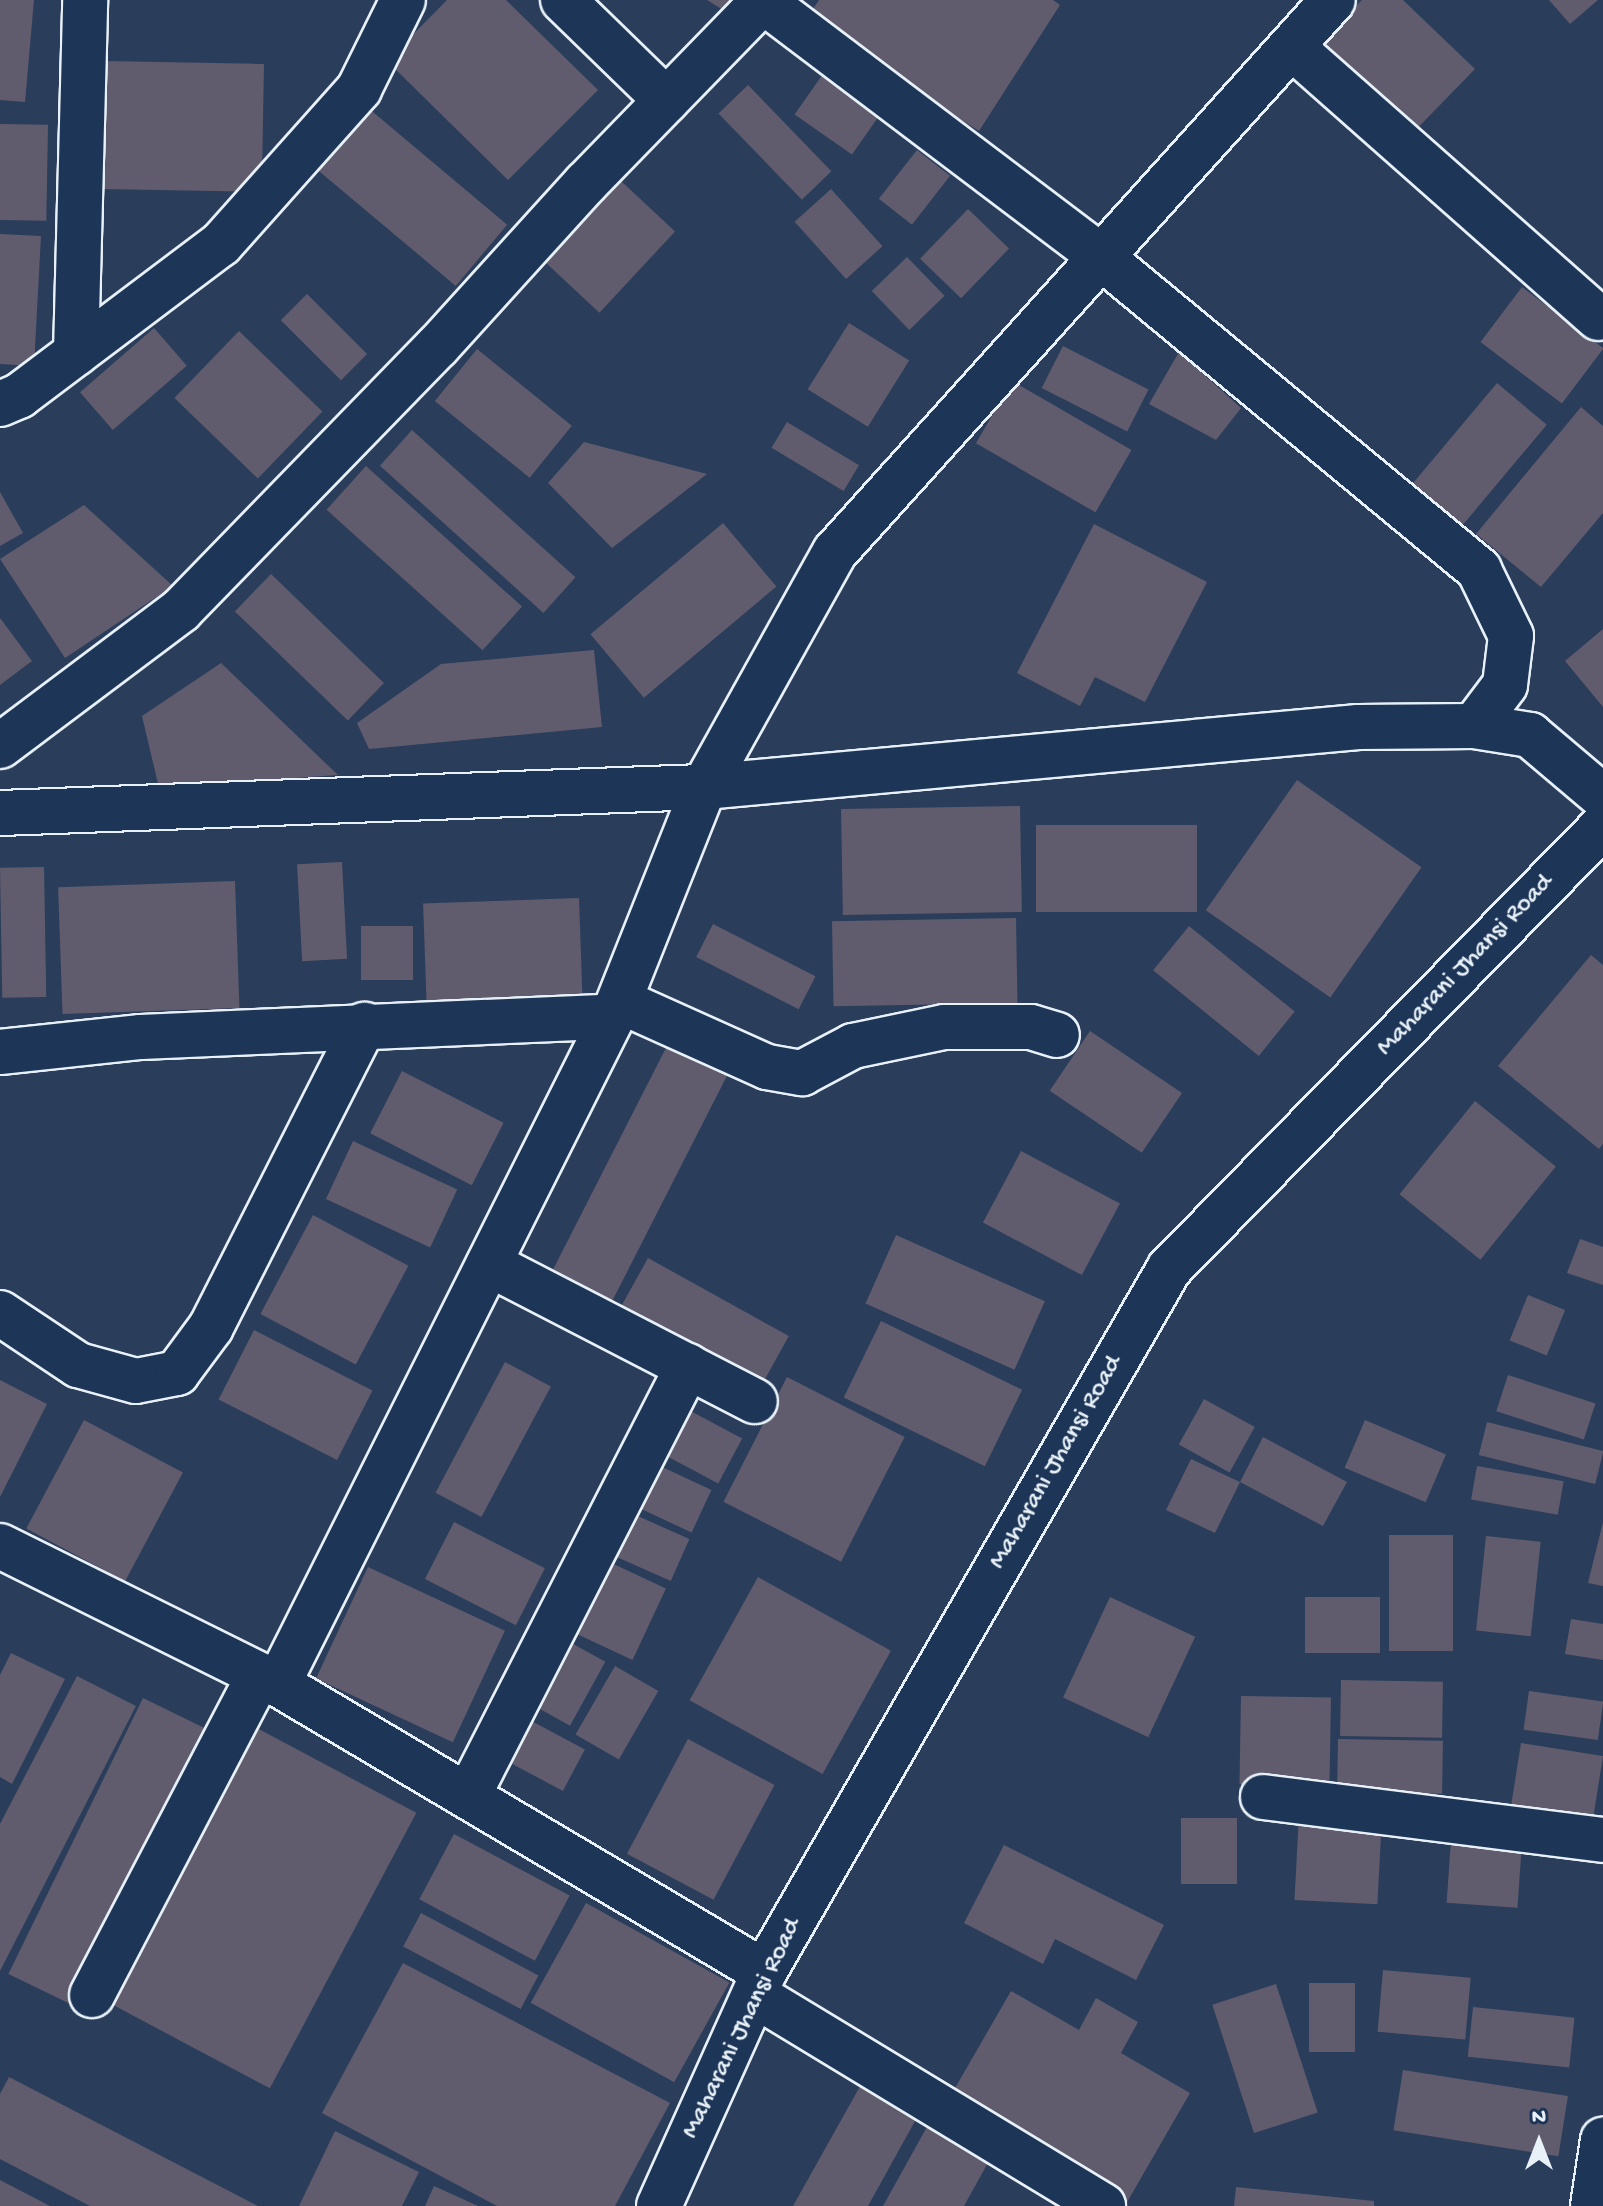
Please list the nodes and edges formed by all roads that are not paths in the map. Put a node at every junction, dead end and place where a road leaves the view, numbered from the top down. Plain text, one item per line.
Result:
1 (85, 0) edge
2 (403, 0) edge
3 (563, 0) edge
4 (1333, 0) edge
5 (763, 1) edge
6 (1292, 47) junction
7 (666, 100) junction
8 (1101, 257) junction
9 (1598, 318) dead end
10 (76, 353) junction
11 (0, 404) edge
12 (1474, 726) junction
13 (0, 746) edge
14 (704, 787) junction
15 (1603, 797) edge
16 (0, 813) edge
17 (1603, 826) edge
18 (616, 1009) junction
19 (364, 1025) junction
20 (1057, 1035) dead end
21 (0, 1052) edge
22 (489, 1264) junction
23 (0, 1313) edge
24 (688, 1366) junction
25 (755, 1401) dead end
26 (0, 1546) edge
27 (268, 1680) junction
28 (468, 1796) junction
29 (1263, 1797) dead end
30 (1603, 1840) edge
31 (760, 1984) junction
32 (92, 1995) dead end
33 (1603, 2140) edge
34 (659, 2206) edge
35 (1103, 2206) edge
36 (1593, 2206) edge

1 - 10 street
2 - 10 street
3 - 7 street
4 - 6 street
5 - 7 street
5 - 8 street
6 - 8 street
6 - 9 street
7 - 13 street
8 - 12 street
8 - 14 street
10 - 11 street
12 - 14 street
12 - 15 street
14 - 16 street
14 - 18 street
17 - 31 street, Maharani Jhansi Road
18 - 19 street
18 - 20 street
18 - 22 street
19 - 21 street
19 - 23 street
22 - 24 street
22 - 27 street
24 - 25 street
24 - 28 street
26 - 27 street
27 - 28 street
27 - 32 street
28 - 31 street
29 - 30 street
31 - 34 street, Maharani Jhansi Road
31 - 35 street
33 - 36 street

